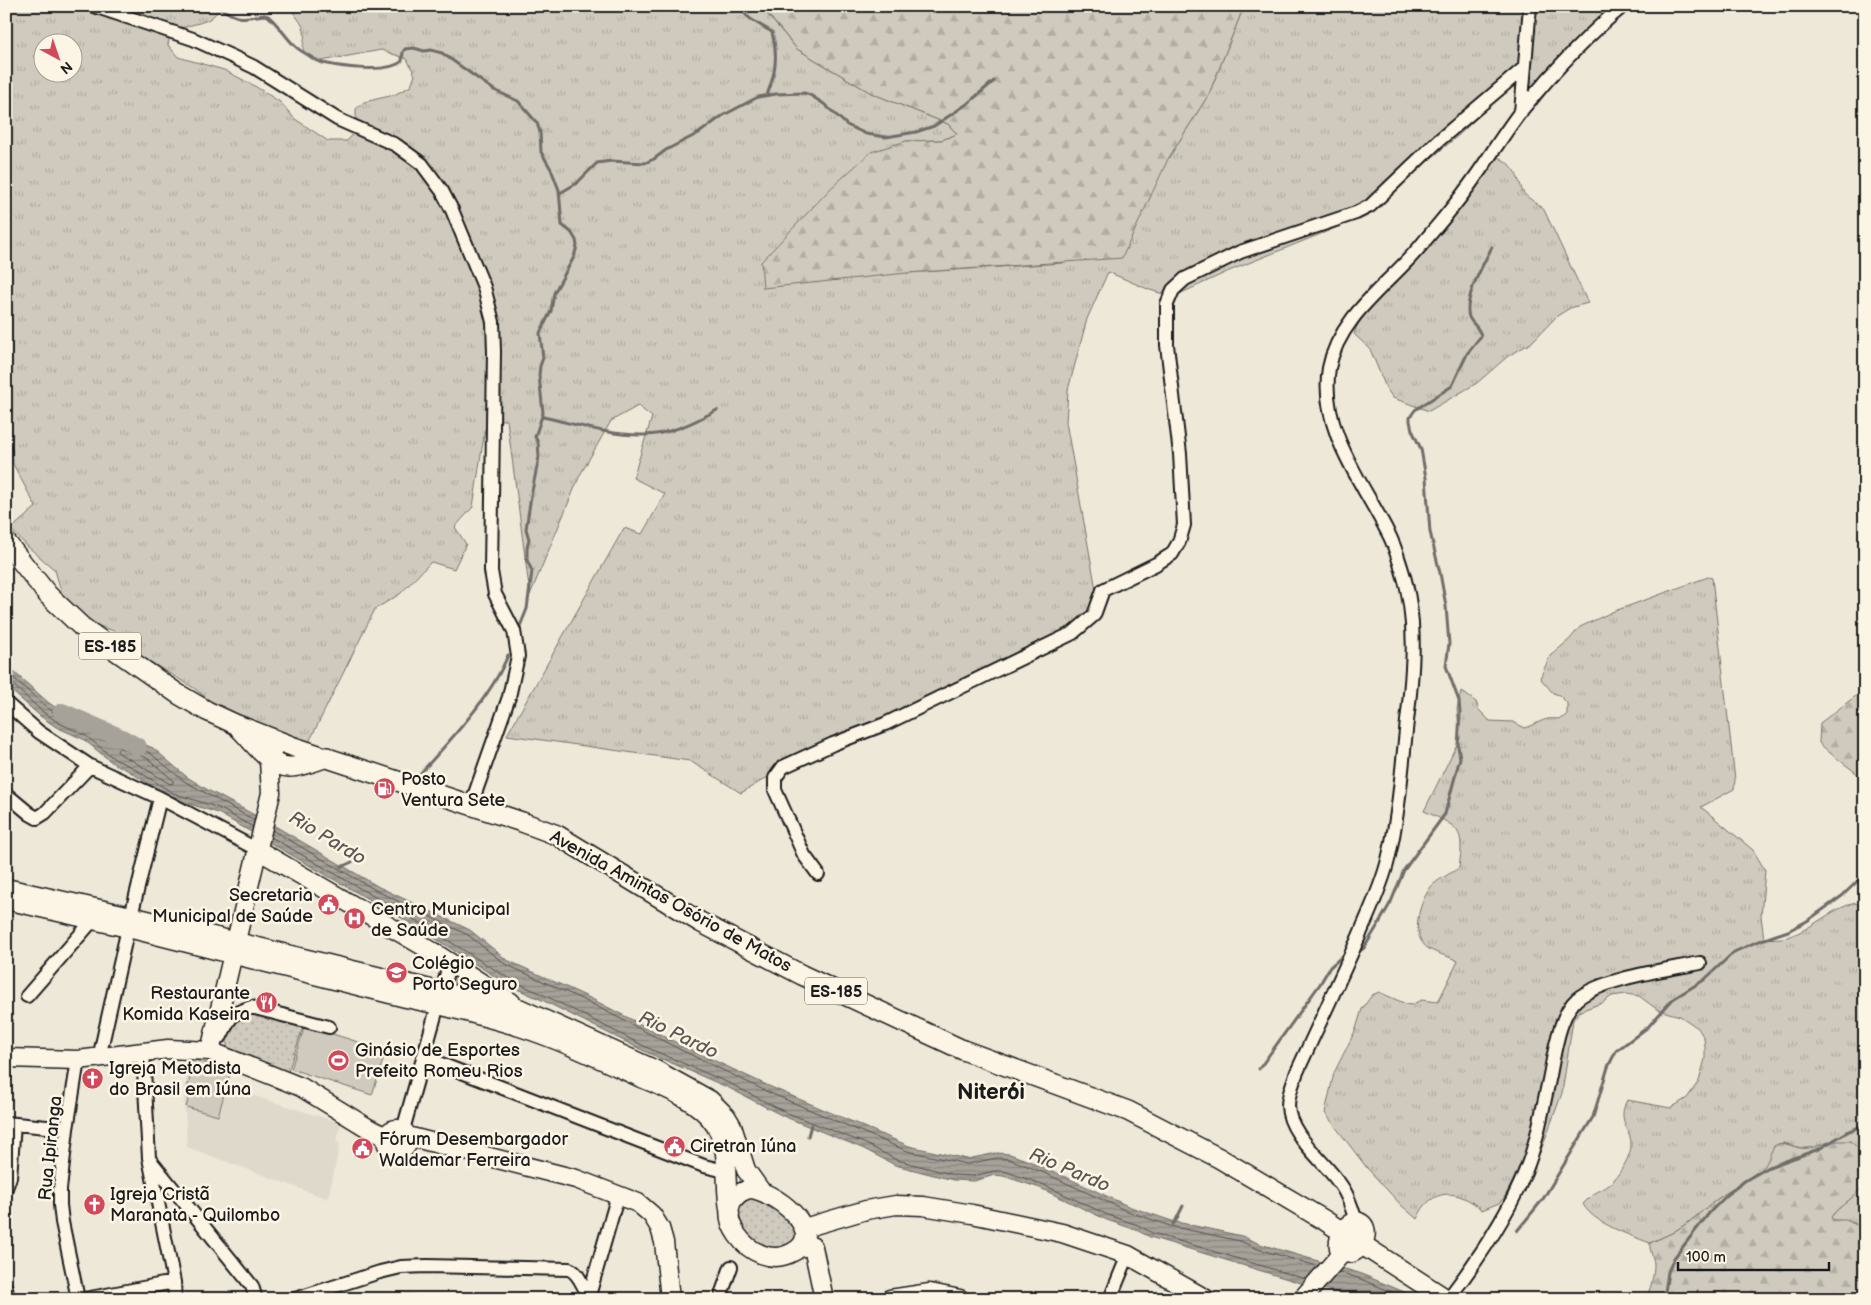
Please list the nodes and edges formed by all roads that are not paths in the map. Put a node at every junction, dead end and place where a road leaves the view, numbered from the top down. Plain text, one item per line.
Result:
1 (94, 6) edge
2 (1530, 6) edge
3 (1622, 6) edge
4 (1524, 68) junction
5 (1521, 112) junction
6 (6, 542) edge
7 (6, 703) edge
8 (235, 724) junction
9 (287, 744) junction
10 (328, 757) junction
11 (269, 760) junction
12 (90, 766) junction
13 (290, 768) junction
14 (6, 794) edge
15 (270, 795) junction
16 (160, 798) junction
17 (471, 805) junction
18 (259, 844) junction
19 (818, 874) dead end
20 (6, 888) edge
21 (6, 900) edge
22 (93, 920) junction
23 (129, 922) junction
24 (234, 948) junction
25 (450, 962) junction
26 (1700, 963) dead end
27 (27, 996) dead end
28 (440, 998) junction
29 (519, 1008) junction
30 (329, 1027) dead end
31 (211, 1045) junction
32 (142, 1052) junction
33 (6, 1058) edge
34 (99, 1058) junction
35 (423, 1058) junction
36 (78, 1060) junction
37 (10, 1123) edge
38 (67, 1129) junction
39 (406, 1137) junction
40 (149, 1158) junction
41 (725, 1171) junction
42 (6, 1188) edge
43 (762, 1191) junction
44 (618, 1195) junction
45 (730, 1214) junction
46 (804, 1228) junction
47 (1351, 1242) junction
48 (800, 1248) junction
49 (1128, 1255) junction
50 (731, 1267) dead end
51 (1403, 1271) junction
52 (174, 1282) junction
53 (6, 1288) edge
54 (1306, 1294) edge
55 (589, 1297) edge
56 (8, 1299) edge
57 (78, 1299) edge
58 (85, 1299) edge
59 (176, 1299) edge
60 (256, 1299) edge
61 (295, 1299) edge
62 (670, 1299) edge
63 (722, 1299) edge
64 (824, 1299) edge
65 (890, 1299) edge
66 (960, 1299) edge
67 (1110, 1299) edge
68 (1206, 1299) edge
69 (1447, 1299) edge

1 - 17 street
2 - 4 street
3 - 5 street
4 - 5 street
4 - 19 street
5 - 47 street
6 - 8 main road, ES-185
7 - 12 street
8 - 9 main road, ES-185
8 - 11 main road
9 - 10 main road, ES-185
9 - 11 street
9 - 13 street
10 - 13 main road
10 - 17 main road, Avenida Amintas Osório de Matos / ES-185
11 - 13 main road
11 - 15 street
12 - 14 street
12 - 16 street
13 - 15 street
15 - 18 street
16 - 18 street
16 - 23 street
17 - 47 main road, Avenida Amintas Osório de Matos / ES-185
18 - 24 street
18 - 25 street
20 - 23 street
21 - 22 street
22 - 23 street
22 - 27 street
23 - 24 street
23 - 34 street
24 - 28 street
24 - 31 street
25 - 28 street
25 - 29 street
26 - 69 street
28 - 29 street
28 - 35 street
28 - 41 street
29 - 43 street
30 - 31 street
31 - 32 street
31 - 39 street
32 - 34 street
32 - 40 street
33 - 36 street
34 - 36 street
35 - 39 street
35 - 41 street
36 - 38 street, Rua Ipiranga
37 - 38 street
37 - 42 street
38 - 57 street, Rua Ipiranga
39 - 44 street
40 - 52 street
40 - 60 street
41 - 45 street
43 - 45 street
43 - 46 street
44 - 55 street
44 - 62 street
45 - 48 street
46 - 48 street
46 - 49 street
47 - 51 main road
47 - 51 main road
47 - 54 street
48 - 64 street
49 - 67 street
49 - 68 street
50 - 63 street
51 - 69 main road
52 - 58 street
52 - 59 street
53 - 56 street
55 - 61 street
65 - 66 street

